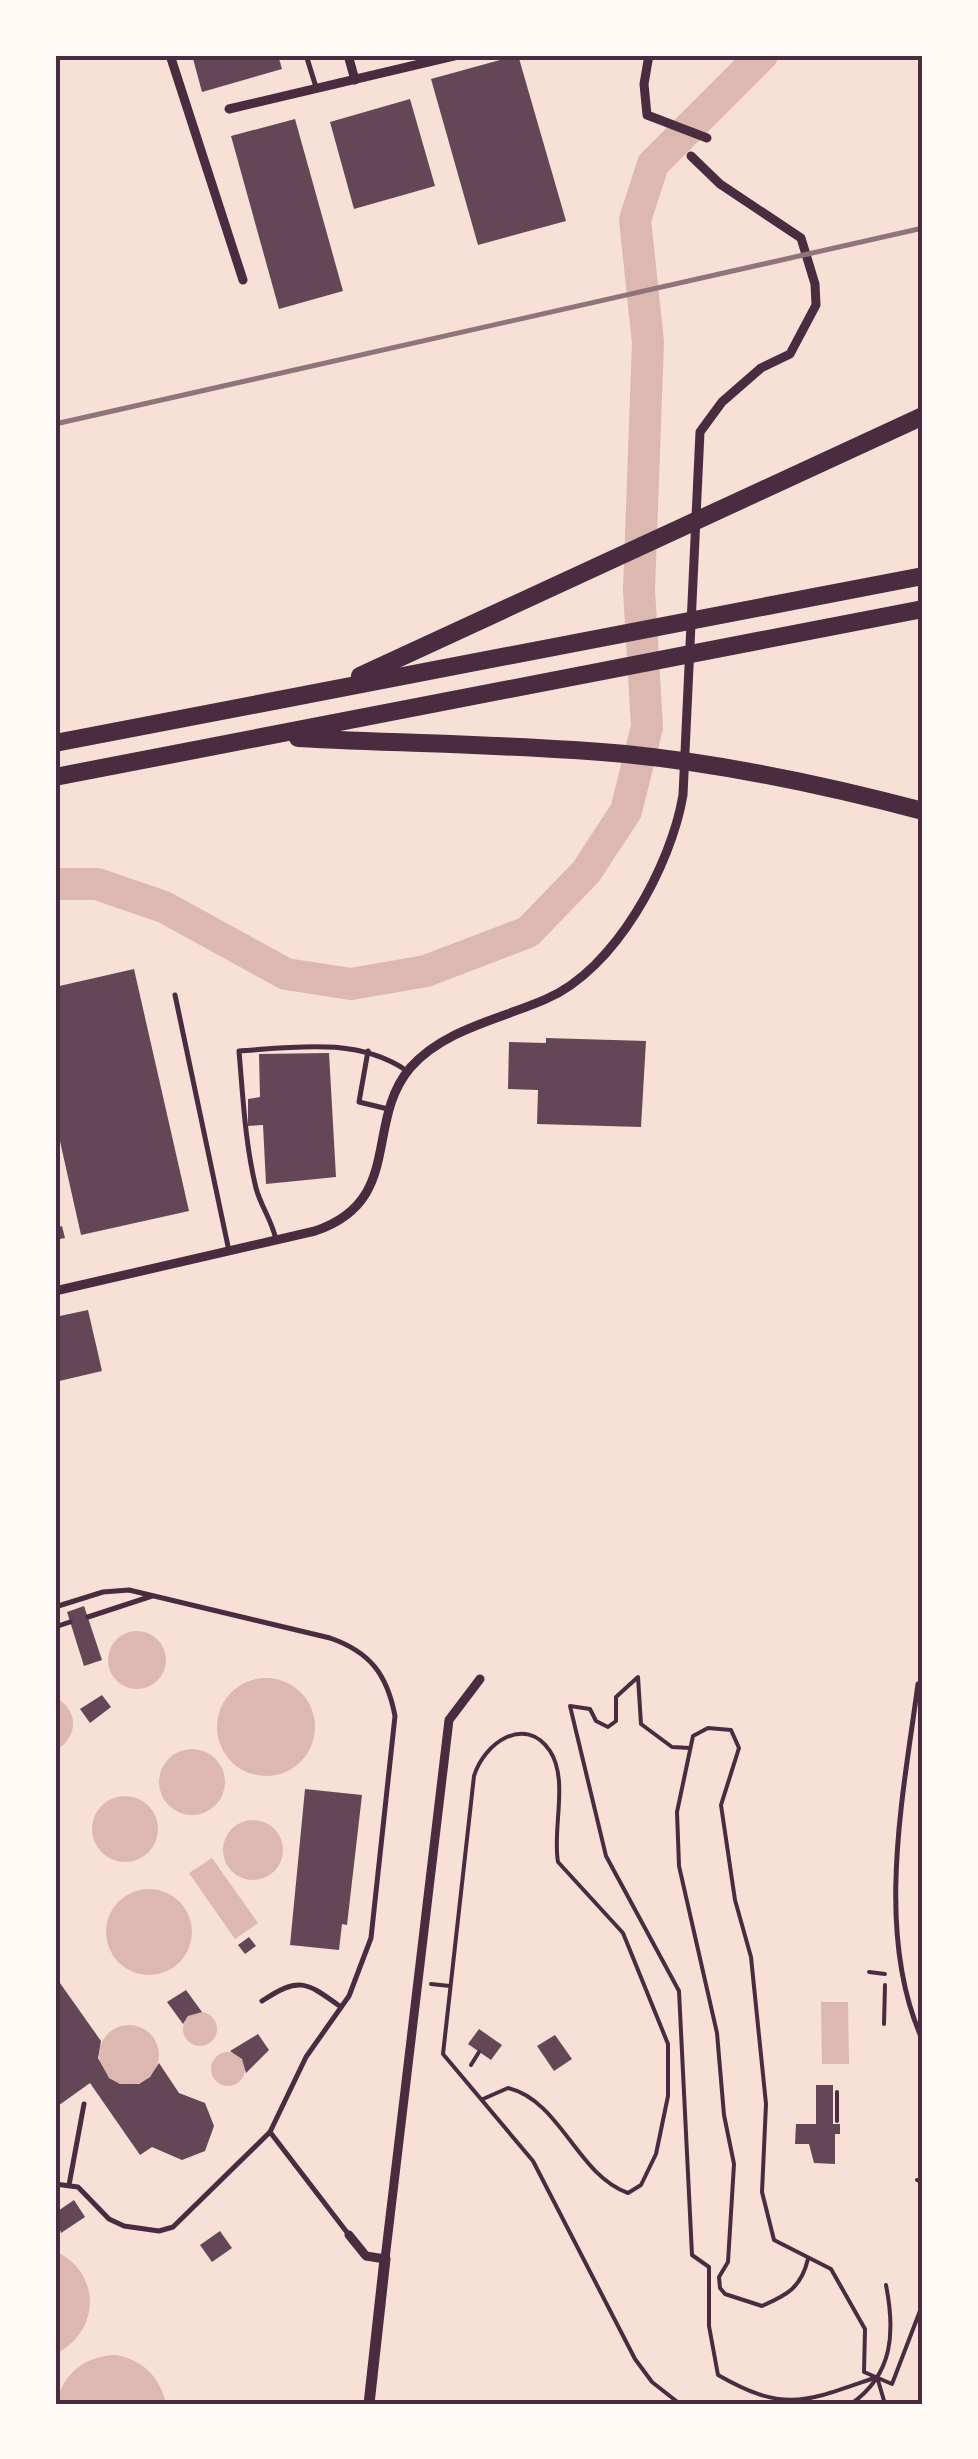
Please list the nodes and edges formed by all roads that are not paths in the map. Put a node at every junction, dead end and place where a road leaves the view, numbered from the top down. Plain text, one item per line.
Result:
1 (170, 55) edge
2 (306, 55) edge
3 (348, 55) edge
4 (458, 55) edge
5 (649, 55) edge
6 (355, 80) junction
7 (317, 90) junction
8 (229, 110) dead end
9 (707, 138) dead end
10 (691, 156) dead end
11 (243, 280) dead end
12 (923, 416) edge
13 (923, 576) edge
14 (923, 609) edge
15 (328, 691) junction
16 (268, 736) junction
17 (55, 743) edge
18 (55, 777) edge
19 (923, 811) edge
20 (175, 995) dead end
21 (368, 1051) junction
22 (408, 1071) junction
23 (388, 1110) junction
24 (276, 1240) junction
25 (229, 1250) junction
26 (55, 1291) edge
27 (155, 1596) junction
28 (55, 1607) edge
29 (88, 1617) dead end
30 (70, 1622) dead end
31 (55, 1628) edge
32 (480, 1679) dead end
33 (918, 1684) dead end
34 (262, 2001) dead end
35 (342, 2007) junction
36 (923, 2042) edge
37 (84, 2104) dead end
38 (923, 2111) edge
39 (270, 2132) junction
40 (923, 2137) edge
41 (55, 2184) edge
42 (68, 2184) junction
43 (349, 2235) joint
44 (385, 2259) junction
45 (369, 2404) edge

1 - 11 street
2 - 7 lane
3 - 6 street
4 - 6 street
5 - 9 street
6 - 7 street
7 - 8 street
10 - 22 street
12 - 15 highway
13 - 15 highway
14 - 16 highway
15 - 17 highway
16 - 18 highway
16 - 19 highway
20 - 25 lane
21 - 22 lane
21 - 23 lane
21 - 24 lane
22 - 23 street
23 - 24 street
24 - 25 street
25 - 26 street
27 - 28 lane
27 - 29 lane
27 - 35 lane
30 - 31 lane
32 - 44 street
33 - 36 lane
34 - 35 lane
35 - 39 lane
37 - 42 lane
38 - 40 street
39 - 42 lane
39 - 43 lane
41 - 42 lane
43 - 44 street
44 - 45 street

